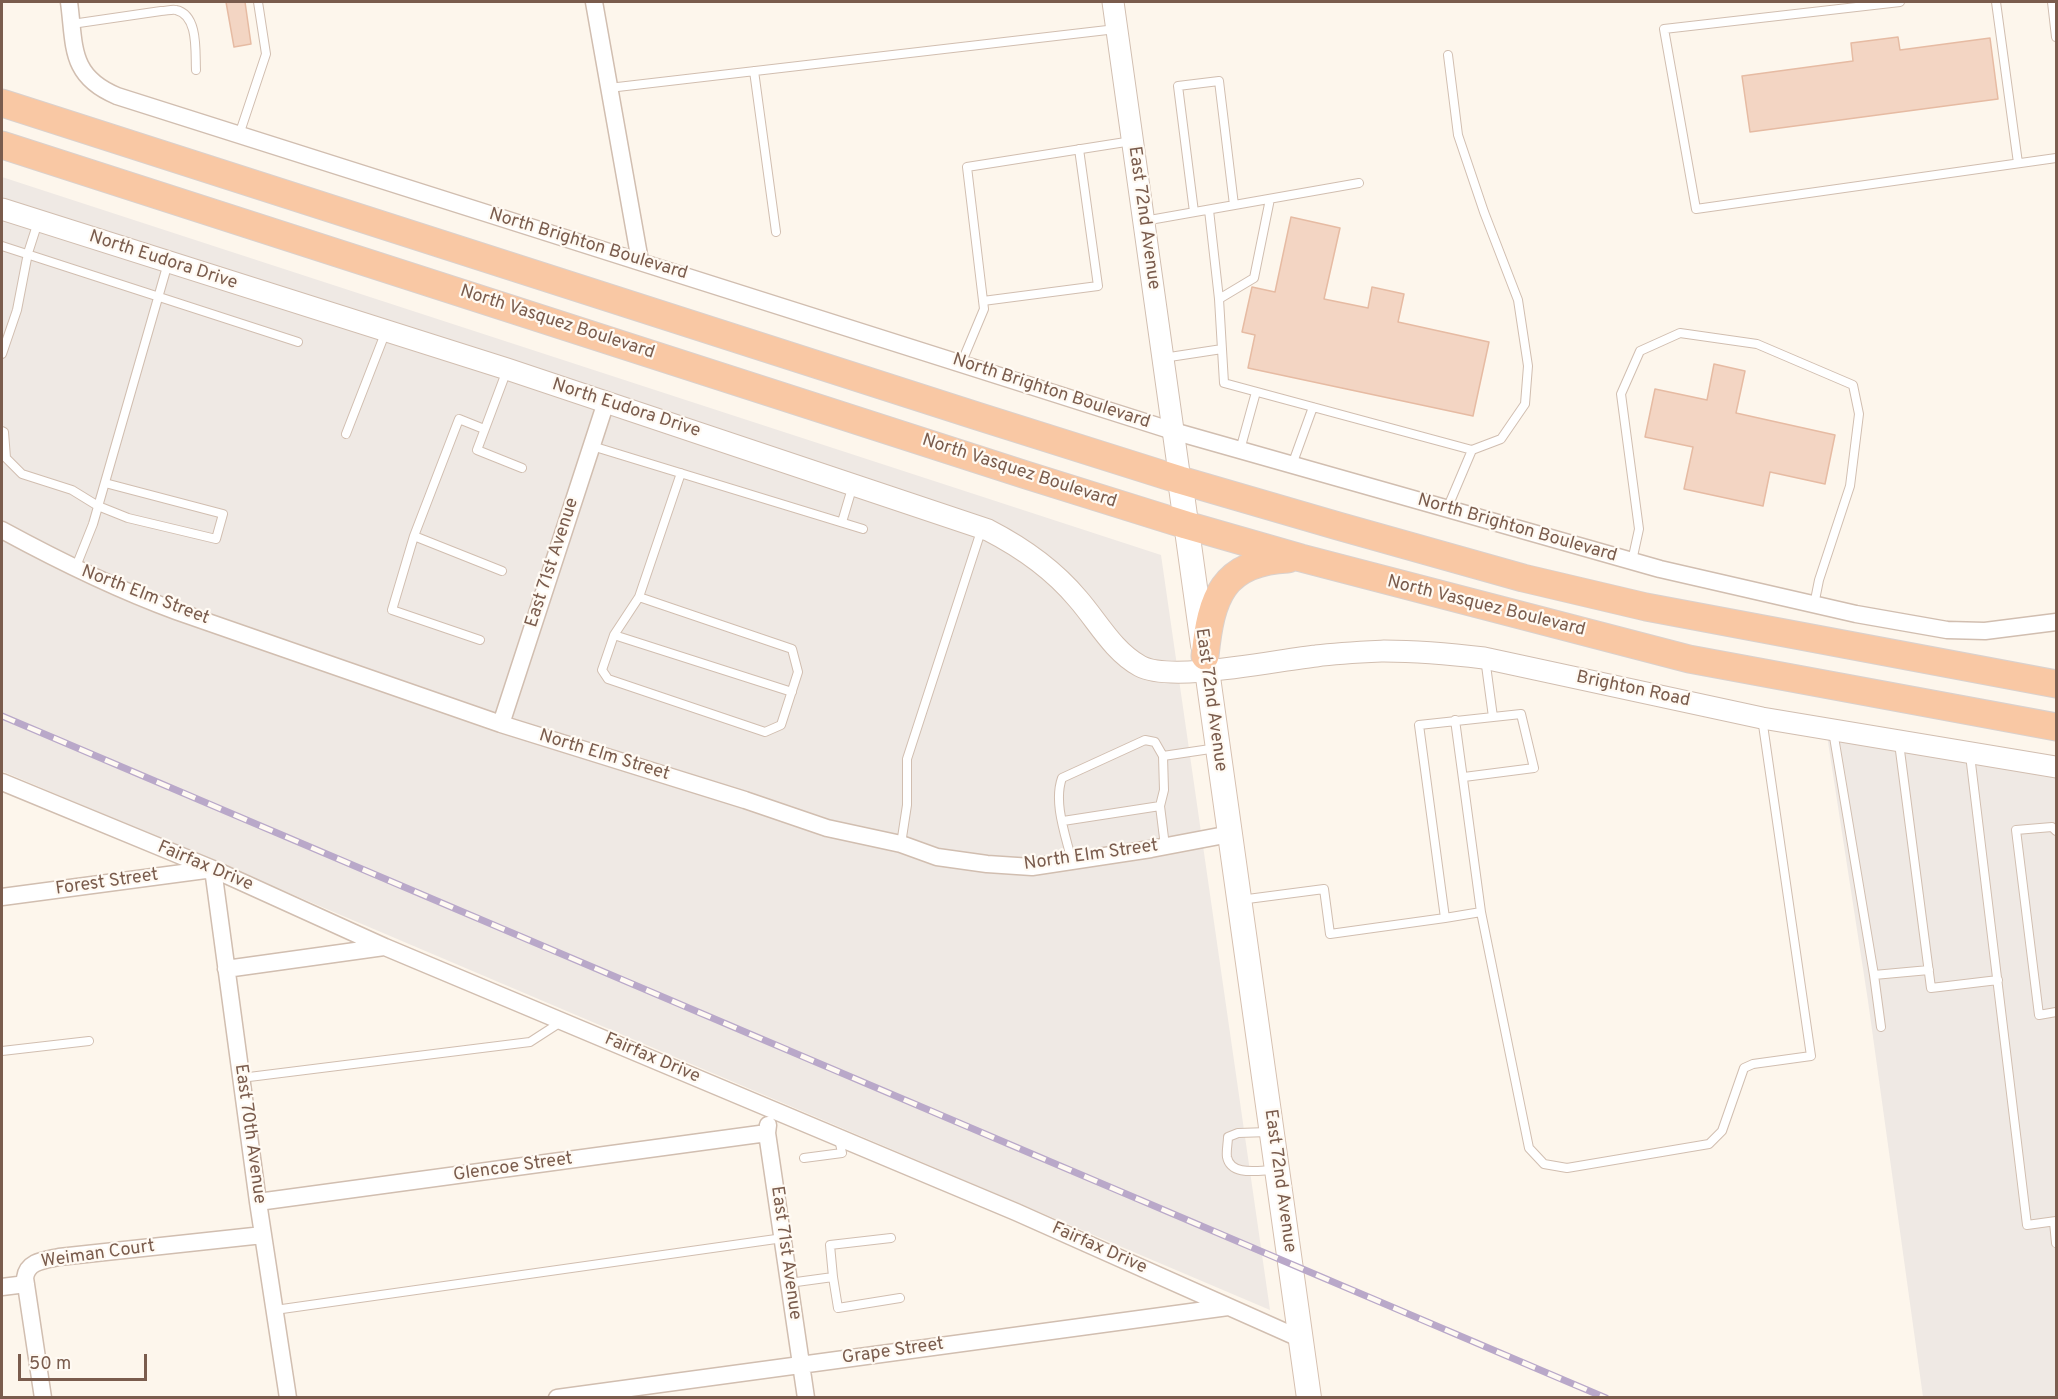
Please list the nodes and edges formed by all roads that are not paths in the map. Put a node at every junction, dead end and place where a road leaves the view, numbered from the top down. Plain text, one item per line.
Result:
1 (69, 2) edge
2 (258, 2) edge
3 (594, 2) edge
4 (1113, 2) edge
5 (1900, 2) edge
6 (1996, 2) edge
7 (2052, 2) edge
8 (72, 24) junction
9 (1116, 29) junction
10 (2056, 37) edge
11 (1448, 55) dead end
12 (196, 70) dead end
13 (754, 71) junction
14 (609, 88) junction
15 (2, 103) edge
16 (239, 135) junction
17 (1132, 141) junction
18 (2, 145) edge
19 (1079, 149) junction
20 (2056, 158) edge
21 (2018, 163) junction
22 (1359, 183) dead end
23 (1270, 199) junction
24 (1234, 205) junction
25 (2, 209) edge
26 (1209, 210) junction
27 (1194, 212) junction
28 (38, 221) junction
29 (1143, 221) junction
30 (776, 232) dead end
31 (2, 246) edge
32 (28, 254) junction
33 (640, 261) junction
34 (168, 262) junction
35 (158, 296) junction
36 (1219, 299) junction
37 (983, 301) junction
38 (386, 331) junction
39 (298, 342) dead end
40 (1222, 349) junction
41 (2, 354) edge
42 (1163, 358) junction
43 (961, 364) junction
44 (507, 369) junction
45 (1256, 392) junction
46 (606, 402) junction
47 (1313, 407) junction
48 (484, 429) junction
49 (2, 431) edge
50 (1173, 431) junction
51 (346, 434) dead end
52 (592, 446) junction
53 (1240, 450) junction
54 (1472, 450) junction
55 (1292, 465) junction
56 (522, 468) dead end
57 (681, 473) junction
58 (1180, 480) junction
59 (105, 483) junction
60 (854, 484) junction
61 (98, 506) junction
62 (1447, 509) junction
63 (842, 522) junction
64 (1186, 525) junction
65 (982, 528) junction
66 (864, 529) dead end
67 (2, 530) edge
68 (414, 536) junction
69 (1301, 558) junction
70 (1632, 561) junction
71 (75, 569) junction
72 (502, 571) dead end
73 (639, 597) junction
74 (1814, 605) junction
75 (2056, 622) edge
76 (614, 635) junction
77 (480, 640) dead end
78 (1485, 657) junction
79 (1206, 663) junction
80 (2056, 684) edge
81 (792, 692) junction
82 (1493, 717) junction
83 (1762, 718) junction
84 (1455, 720) junction
85 (501, 724) junction
86 (2056, 728) edge
87 (1833, 730) junction
88 (1899, 740) junction
89 (1217, 748) junction
90 (1970, 751) junction
91 (1163, 756) junction
92 (2056, 767) edge
93 (1464, 777) junction
94 (2, 782) edge
95 (1160, 806) junction
96 (1063, 821) junction
97 (2056, 831) edge
98 (1230, 834) junction
99 (901, 844) junction
100 (1165, 846) junction
101 (1072, 862) junction
102 (213, 869) junction
103 (2, 897) edge
104 (1239, 900) junction
105 (1481, 912) junction
106 (1445, 918) junction
107 (385, 947) junction
108 (226, 969) junction
109 (1929, 970) junction
110 (1874, 975) junction
111 (1998, 980) junction
112 (2056, 1012) edge
113 (561, 1021) junction
114 (1881, 1027) dead end
115 (89, 1041) dead end
116 (2, 1051) edge
117 (241, 1078) junction
118 (769, 1109) junction
119 (1272, 1132) junction
120 (767, 1133) junction
121 (839, 1138) junction
122 (804, 1158) dead end
123 (1277, 1170) junction
124 (258, 1202) junction
125 (2055, 1222) edge
126 (264, 1235) junction
127 (783, 1238) junction
128 (891, 1238) dead end
129 (2056, 1243) edge
130 (833, 1276) junction
131 (789, 1283) junction
132 (26, 1284) junction
133 (2, 1287) edge
134 (900, 1298) dead end
135 (1228, 1307) junction
136 (275, 1310) junction
137 (1301, 1339) junction
138 (801, 1365) junction
139 (43, 1398) edge
140 (288, 1398) edge
141 (557, 1398) edge
142 (806, 1398) edge
143 (1309, 1398) edge

1 - 8 street
2 - 16 lane
3 - 14 street
4 - 9 street, East 72nd Avenue
5 - 21 lane
6 - 21 lane
7 - 10 lane
8 - 12 lane
8 - 16 street, North Brighton Boulevard
9 - 13 lane
9 - 17 street, East 72nd Avenue
11 - 54 lane
13 - 14 lane
13 - 30 lane
14 - 33 street
15 - 58 highway, North Vasquez Boulevard
16 - 33 street, North Brighton Boulevard
17 - 19 lane
17 - 29 street, East 72nd Avenue
18 - 64 highway, North Vasquez Boulevard
19 - 37 lane
19 - 37 lane
20 - 21 lane
22 - 23 lane
23 - 24 lane
23 - 36 lane
24 - 26 lane
24 - 27 lane
25 - 28 street, North Eudora Drive
26 - 27 lane
26 - 36 lane
27 - 29 lane
28 - 32 lane
28 - 34 street, North Eudora Drive
29 - 42 street, East 72nd Avenue
31 - 32 lane
32 - 35 lane
32 - 41 lane
33 - 43 street, North Brighton Boulevard
34 - 35 lane
34 - 38 street, North Eudora Drive
35 - 39 lane
35 - 59 lane
36 - 40 lane
37 - 43 lane
38 - 44 street, North Eudora Drive
38 - 51 lane
40 - 42 lane
40 - 45 lane
42 - 50 street, East 72nd Avenue
43 - 50 street, North Brighton Boulevard
44 - 46 street, North Eudora Drive
44 - 48 lane
45 - 47 lane
45 - 53 lane
46 - 52 street, East 71st Avenue
46 - 60 street, North Eudora Drive
47 - 54 lane
47 - 55 lane
48 - 56 lane
48 - 68 lane
49 - 61 lane
50 - 53 street, North Brighton Boulevard
50 - 58 street, East 72nd Avenue
52 - 57 lane
52 - 85 street, East 71st Avenue
53 - 55 street, North Brighton Boulevard
54 - 62 lane
55 - 62 street, North Brighton Boulevard
57 - 63 lane
57 - 73 lane
58 - 64 main road, East 72nd Avenue
58 - 80 highway, North Vasquez Boulevard
59 - 61 lane
59 - 61 lane
60 - 63 lane
60 - 65 street, North Eudora Drive
61 - 71 lane
62 - 70 street, North Brighton Boulevard
63 - 66 lane
64 - 69 highway, North Vasquez Boulevard
64 - 79 main road, East 72nd Avenue
65 - 79 street, North Eudora Drive
65 - 99 lane
67 - 71 street, North Elm Street
68 - 72 lane
68 - 77 lane
69 - 79 highway
69 - 86 highway, North Vasquez Boulevard
70 - 74 street, North Brighton Boulevard
70 - 74 lane
71 - 85 street, North Elm Street
73 - 76 lane
73 - 81 lane
74 - 75 street, North Brighton Boulevard
76 - 81 lane
76 - 81 lane
78 - 79 street, Brighton Road
78 - 82 lane
78 - 83 street, Brighton Road
79 - 89 main road, East 72nd Avenue
82 - 84 lane
82 - 93 lane
83 - 87 street, Brighton Road
83 - 105 lane
84 - 93 lane
84 - 106 lane
85 - 99 street, North Elm Street
87 - 88 street, Brighton Road
87 - 110 lane
88 - 90 street, Brighton Road
88 - 109 lane
89 - 91 lane
89 - 98 main road, East 72nd Avenue
90 - 92 street, Brighton Road
90 - 111 lane
91 - 95 lane
91 - 96 lane
93 - 105 lane
94 - 102 street, Fairfax Drive
95 - 96 lane
95 - 100 lane
96 - 101 lane
97 - 112 lane
98 - 100 street, North Elm Street
98 - 104 main road, East 72nd Avenue
99 - 101 street, North Elm Street
100 - 101 street, North Elm Street
102 - 103 street, Forest Street
102 - 107 street, Fairfax Drive
102 - 108 street, East 70th Avenue
104 - 106 lane
104 - 119 main road, East 72nd Avenue
105 - 106 lane
107 - 108 street
107 - 113 street, Fairfax Drive
108 - 117 street, East 70th Avenue
109 - 110 lane
109 - 111 lane
110 - 114 lane
111 - 125 lane
113 - 117 lane
113 - 118 street, Fairfax Drive
115 - 116 lane
117 - 124 street, East 70th Avenue
118 - 120 street, East 71st Avenue
118 - 121 street, Fairfax Drive
119 - 123 main road, East 72nd Avenue
119 - 123 lane
120 - 124 street, Glencoe Street
120 - 127 street, East 71st Avenue
121 - 122 lane
121 - 135 street, Fairfax Drive
123 - 137 main road, East 72nd Avenue
124 - 126 street, East 70th Avenue
125 - 129 lane
126 - 132 street, Weiman Court
126 - 136 street, East 70th Avenue
127 - 131 street, East 71st Avenue
127 - 136 lane
128 - 130 lane
130 - 131 lane
130 - 134 lane
131 - 138 street, East 71st Avenue
132 - 133 street
132 - 139 street, Weiman Court
135 - 137 street, Fairfax Drive
135 - 138 street, Grape Street
136 - 140 street, East 70th Avenue
137 - 143 main road, East 72nd Avenue
138 - 141 street, Grape Street
138 - 142 street, East 71st Avenue

